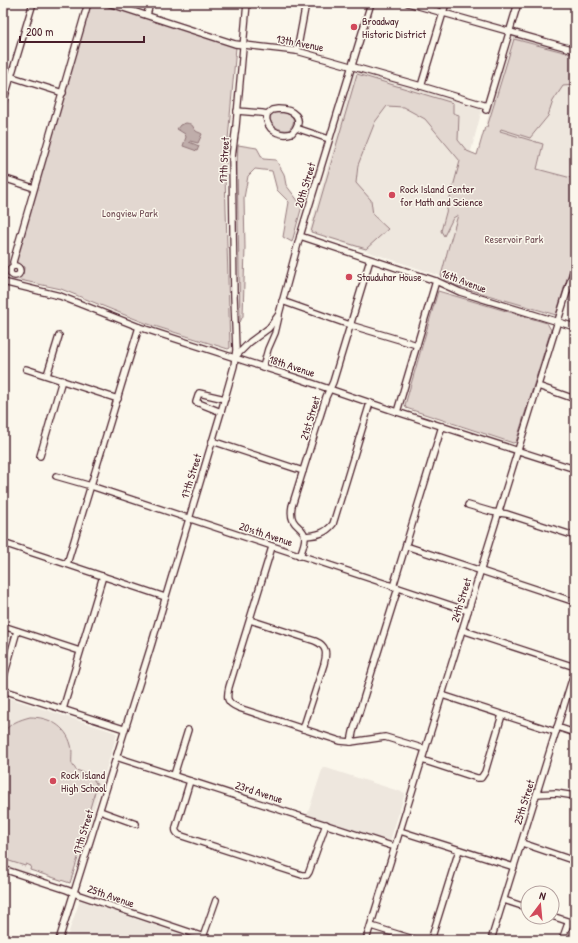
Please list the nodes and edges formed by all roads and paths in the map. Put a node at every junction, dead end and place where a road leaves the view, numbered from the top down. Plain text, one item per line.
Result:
1 (33, 3) edge
2 (88, 3) edge
3 (108, 3) edge
4 (150, 3) edge
5 (247, 3) edge
6 (306, 3) edge
7 (371, 3) edge
8 (408, 3) edge
9 (446, 3) edge
10 (518, 3) edge
11 (443, 13) junction
12 (147, 15) junction
13 (509, 32) junction
14 (243, 45) junction
15 (575, 50) edge
16 (297, 51) junction
17 (351, 66) junction
18 (3, 74) edge
19 (11, 76) junction
20 (421, 86) junction
21 (63, 93) junction
22 (3, 103) edge
23 (237, 111) junction
24 (267, 114) junction
25 (296, 128) junction
26 (329, 139) junction
27 (3, 178) edge
28 (34, 188) junction
29 (300, 236) junction
30 (370, 260) junction
31 (14, 266) dead end
32 (575, 266) edge
33 (436, 281) junction
34 (3, 282) edge
35 (282, 302) junction
36 (279, 314) junction
37 (558, 322) junction
38 (350, 325) junction
39 (139, 327) junction
40 (575, 327) edge
41 (59, 336) dead end
42 (417, 345) junction
43 (235, 358) junction
44 (263, 367) junction
45 (26, 369) dead end
46 (47, 375) junction
47 (62, 380) junction
48 (538, 386) junction
49 (330, 388) junction
50 (118, 399) junction
51 (575, 399) edge
52 (225, 400) junction
53 (370, 403) junction
54 (221, 412) junction
55 (397, 412) junction
56 (442, 426) junction
57 (212, 441) junction
58 (517, 451) junction
59 (40, 456) dead end
60 (575, 468) edge
61 (304, 471) junction
62 (56, 476) dead end
63 (91, 486) junction
64 (468, 505) dead end
65 (499, 513) junction
66 (188, 519) junction
67 (305, 536) junction
68 (575, 536) edge
69 (3, 543) edge
70 (406, 546) junction
71 (272, 547) junction
72 (300, 556) junction
73 (67, 564) junction
74 (481, 570) junction
75 (103, 576) junction
76 (396, 587) junction
77 (165, 597) junction
78 (575, 602) edge
79 (468, 611) junction
80 (250, 620) junction
81 (3, 626) edge
82 (462, 630) junction
83 (17, 631) junction
84 (80, 651) junction
85 (575, 668) edge
86 (3, 680) edge
87 (3, 690) edge
88 (442, 695) junction
89 (63, 709) junction
90 (502, 715) junction
91 (124, 729) junction
92 (303, 729) junction
93 (188, 730) dead end
94 (557, 730) junction
95 (575, 733) edge
96 (351, 742) junction
97 (426, 749) junction
98 (116, 757) junction
99 (422, 760) junction
100 (174, 775) junction
101 (190, 781) junction
102 (537, 794) junction
103 (575, 796) edge
104 (100, 812) junction
105 (136, 824) dead end
106 (326, 824) junction
107 (400, 831) junction
108 (522, 843) junction
109 (395, 847) junction
110 (459, 850) junction
111 (575, 861) edge
112 (514, 868) junction
113 (3, 869) edge
114 (74, 893) junction
115 (216, 900) dead end
116 (504, 900) junction
117 (520, 905) edge
118 (560, 918) edge
119 (574, 922) edge
120 (371, 926) junction
121 (203, 937) junction
122 (59, 940) edge
123 (213, 940) edge
124 (366, 940) edge
125 (416, 940) edge
126 (431, 940) edge
127 (491, 940) edge
128 (562, 940) edge

1 - 19 street
2 - 21 street
3 - 12 street, 13th Avenue
4 - 12 street
5 - 14 street, 17th Street
6 - 16 street
7 - 17 street, 20th Street
8 - 11 street
9 - 11 street
10 - 13 street
11 - 13 street
11 - 20 street
12 - 14 street, 13th Avenue
13 - 15 street
13 - 20 street, 13th Avenue
14 - 16 street, 13th Avenue
14 - 23 street, 17th Street
16 - 17 street, 13th Avenue
17 - 20 street, 13th Avenue
17 - 26 street, 20th Street
18 - 19 street
19 - 21 street
19 - 22 street
21 - 28 street
23 - 24 street
23 - 43 street, 17th Street
24 - 25 street
24 - 25 street
25 - 26 street
26 - 29 street, 20th Street
27 - 28 street
28 - 31 street
29 - 30 street, 16th Avenue
29 - 35 street, 20th Street
30 - 33 street, 16th Avenue
30 - 38 street, 21st Street
32 - 37 street, 24th Street
33 - 37 street, 16th Avenue
33 - 42 street
34 - 39 street, 18th Avenue
35 - 36 street, 20th Street
35 - 38 street
36 - 43 street, 20th Street
36 - 44 street
37 - 40 street, 16th Avenue
37 - 48 street, 24th Street
38 - 42 street
38 - 49 street, 21st Street
39 - 43 street, 18th Avenue
39 - 50 street
41 - 46 street
42 - 55 street
43 - 44 street, 18th Avenue
43 - 52 street, 17th Street
44 - 49 street, 18th Avenue
45 - 46 street
46 - 47 street
47 - 50 street
47 - 59 street
48 - 51 street
48 - 58 street, 24th Street
49 - 53 street, 18th Avenue
49 - 61 street, 21st Street
50 - 63 street
52 - 54 street, 17th Street
52 - 54 street
53 - 55 street, 18th Avenue
53 - 67 street
54 - 57 street, 17th Street
55 - 56 street, 18th Avenue
56 - 58 street, 18th Avenue
56 - 70 street
57 - 61 street
57 - 66 street, 17th Street
58 - 60 street, 18th Avenue
58 - 65 street, 24th Street
61 - 67 street, 21st Street
62 - 63 street, 20½th Avenue
63 - 66 street, 20½th Avenue
63 - 73 street
64 - 65 street
65 - 68 street
65 - 74 street, 24th Street
66 - 71 street, 20½th Avenue
66 - 77 street, 17th Street
67 - 72 street
69 - 73 street
70 - 74 street
70 - 76 street
71 - 72 street, 20½th Avenue
71 - 80 street
72 - 76 street, 20½th Avenue
73 - 75 street
74 - 78 street
74 - 79 street, 24th Street
75 - 77 street
75 - 84 street
76 - 79 street, 20½th Avenue
76 - 96 street
77 - 91 street, 17th Street
79 - 82 street, 24th Street
80 - 92 street
80 - 92 street
81 - 83 street
82 - 85 street
82 - 88 street, 24th Street
83 - 84 street
83 - 86 street
84 - 89 street
85 - 94 street, 25th Street
87 - 89 street
88 - 90 street
88 - 97 street, 24th Street
89 - 91 street
90 - 94 street
90 - 99 street
91 - 98 street, 17th Street
92 - 96 street
93 - 100 street
94 - 95 street
94 - 102 street, 25th Street
96 - 97 street
97 - 99 street, 24th Street
98 - 100 street, 23rd Avenue
98 - 104 street, 17th Street
99 - 107 street, 24th Street
100 - 101 street, 23rd Avenue
101 - 106 street, 23rd Avenue
101 - 106 street
102 - 103 street
102 - 108 street, 25th Street
104 - 105 street
104 - 114 street, 17th Street
106 - 109 street, 23rd Avenue
107 - 109 street, 24th Street
107 - 110 street
108 - 111 street
108 - 112 street, 25th Street
109 - 120 street, 24th Street
110 - 112 street
110 - 126 street
112 - 116 street, 25th Street
113 - 114 street, 25th Avenue
114 - 121 street, 25th Avenue
114 - 122 street, 17th Street
115 - 121 street
116 - 117 street
116 - 127 street, 25th Street
118 - 119 street
119 - 128 street
120 - 124 street, 24th Street
120 - 125 street
121 - 123 street, 25th Avenue

